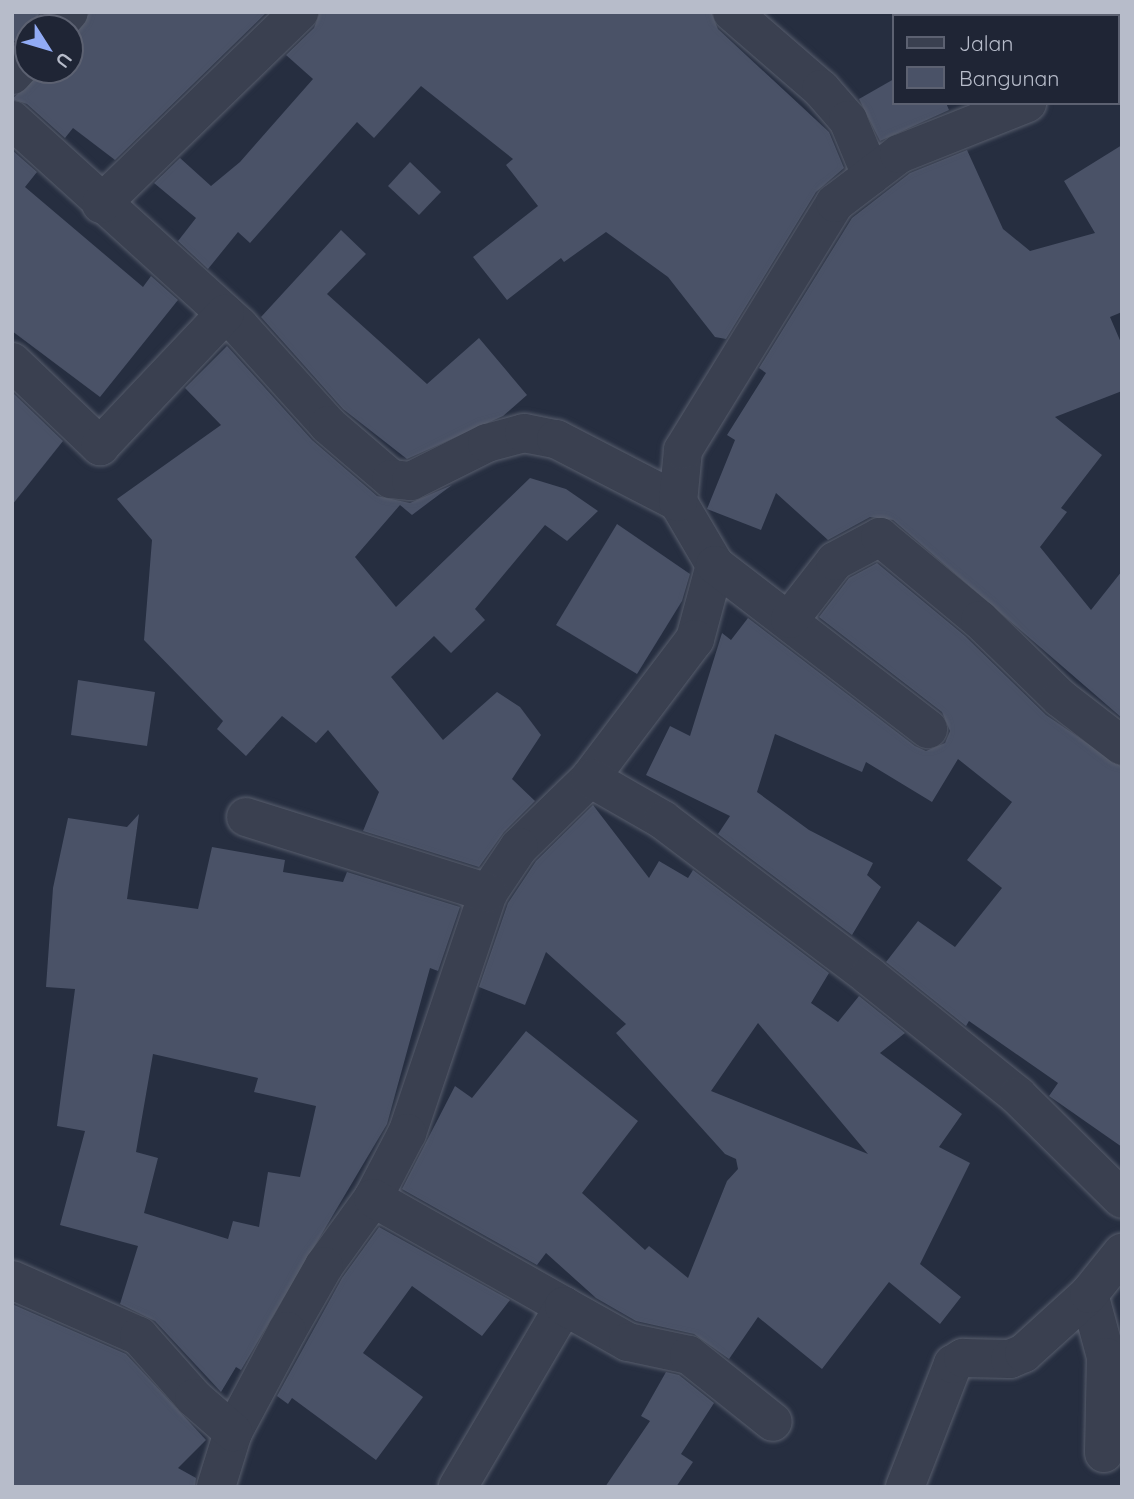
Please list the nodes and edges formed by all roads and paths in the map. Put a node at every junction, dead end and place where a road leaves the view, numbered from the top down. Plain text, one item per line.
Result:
1 (299, 12) edge
2 (732, 12) edge
3 (1022, 105) edge
4 (12, 120) edge
5 (871, 175) junction
6 (101, 204) junction
7 (225, 314) junction
8 (12, 362) edge
9 (678, 502) junction
10 (715, 565) junction
11 (790, 619) junction
12 (928, 729) dead end
13 (1122, 746) edge
14 (590, 778) junction
15 (246, 817) dead end
16 (488, 893) junction
17 (373, 1198) junction
18 (1122, 1199) edge
19 (1122, 1253) edge
20 (12, 1280) edge
21 (1089, 1294) junction
22 (564, 1306) junction
23 (773, 1422) dead end
24 (233, 1432) junction
25 (1104, 1453) dead end
26 (221, 1484) edge
27 (458, 1487) edge
28 (905, 1487) edge

1 - 6 street
2 - 5 street
3 - 5 street
4 - 6 street
5 - 9 street
6 - 7 street
7 - 8 street
7 - 9 street
9 - 10 street
10 - 11 street
10 - 14 street
11 - 12 street
11 - 13 street
14 - 16 street
14 - 18 street
15 - 16 street
16 - 17 street
17 - 22 street
17 - 24 street
19 - 21 street
20 - 24 street
21 - 25 street
21 - 28 street
22 - 23 street
22 - 27 street
24 - 26 street

